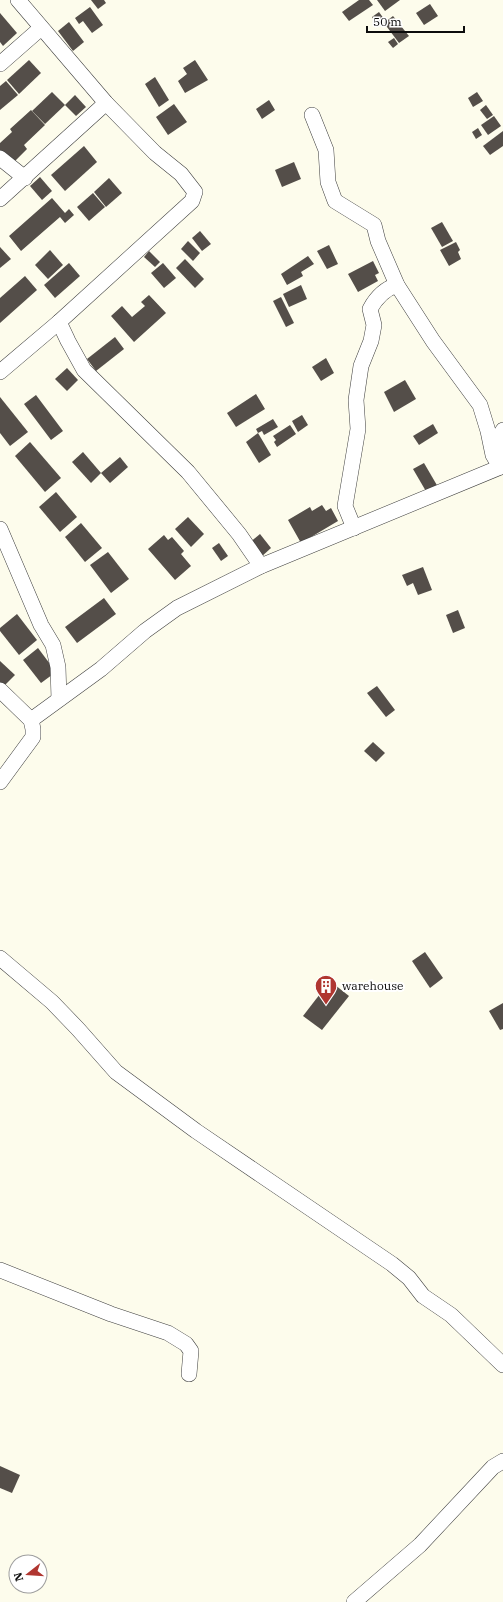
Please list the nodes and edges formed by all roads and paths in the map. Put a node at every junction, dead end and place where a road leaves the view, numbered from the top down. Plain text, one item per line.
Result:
1 (18, 0) edge
2 (41, 28) junction
3 (0, 64) edge
4 (106, 103) junction
5 (312, 114) dead end
6 (0, 158) edge
7 (25, 178) junction
8 (0, 199) edge
9 (397, 286) junction
10 (59, 322) junction
11 (0, 372) edge
12 (503, 430) edge
13 (502, 466) edge
14 (0, 528) edge
15 (354, 528) junction
16 (261, 566) junction
17 (0, 690) edge
18 (59, 699) junction
19 (31, 720) junction
20 (0, 782) edge
21 (0, 958) edge
22 (0, 1270) edge
23 (503, 1365) edge
24 (189, 1374) dead end
25 (503, 1461) edge
26 (354, 1602) edge

1 - 2 street
2 - 3 street
2 - 4 street
4 - 7 street
4 - 10 street
5 - 9 street
6 - 7 street
7 - 8 street
9 - 13 street
9 - 15 street
10 - 11 street
10 - 16 street
12 - 13 street
13 - 15 street
14 - 18 street
15 - 16 street
16 - 18 street
17 - 19 street
18 - 19 street
19 - 20 street
21 - 23 street
22 - 24 street
25 - 26 street

